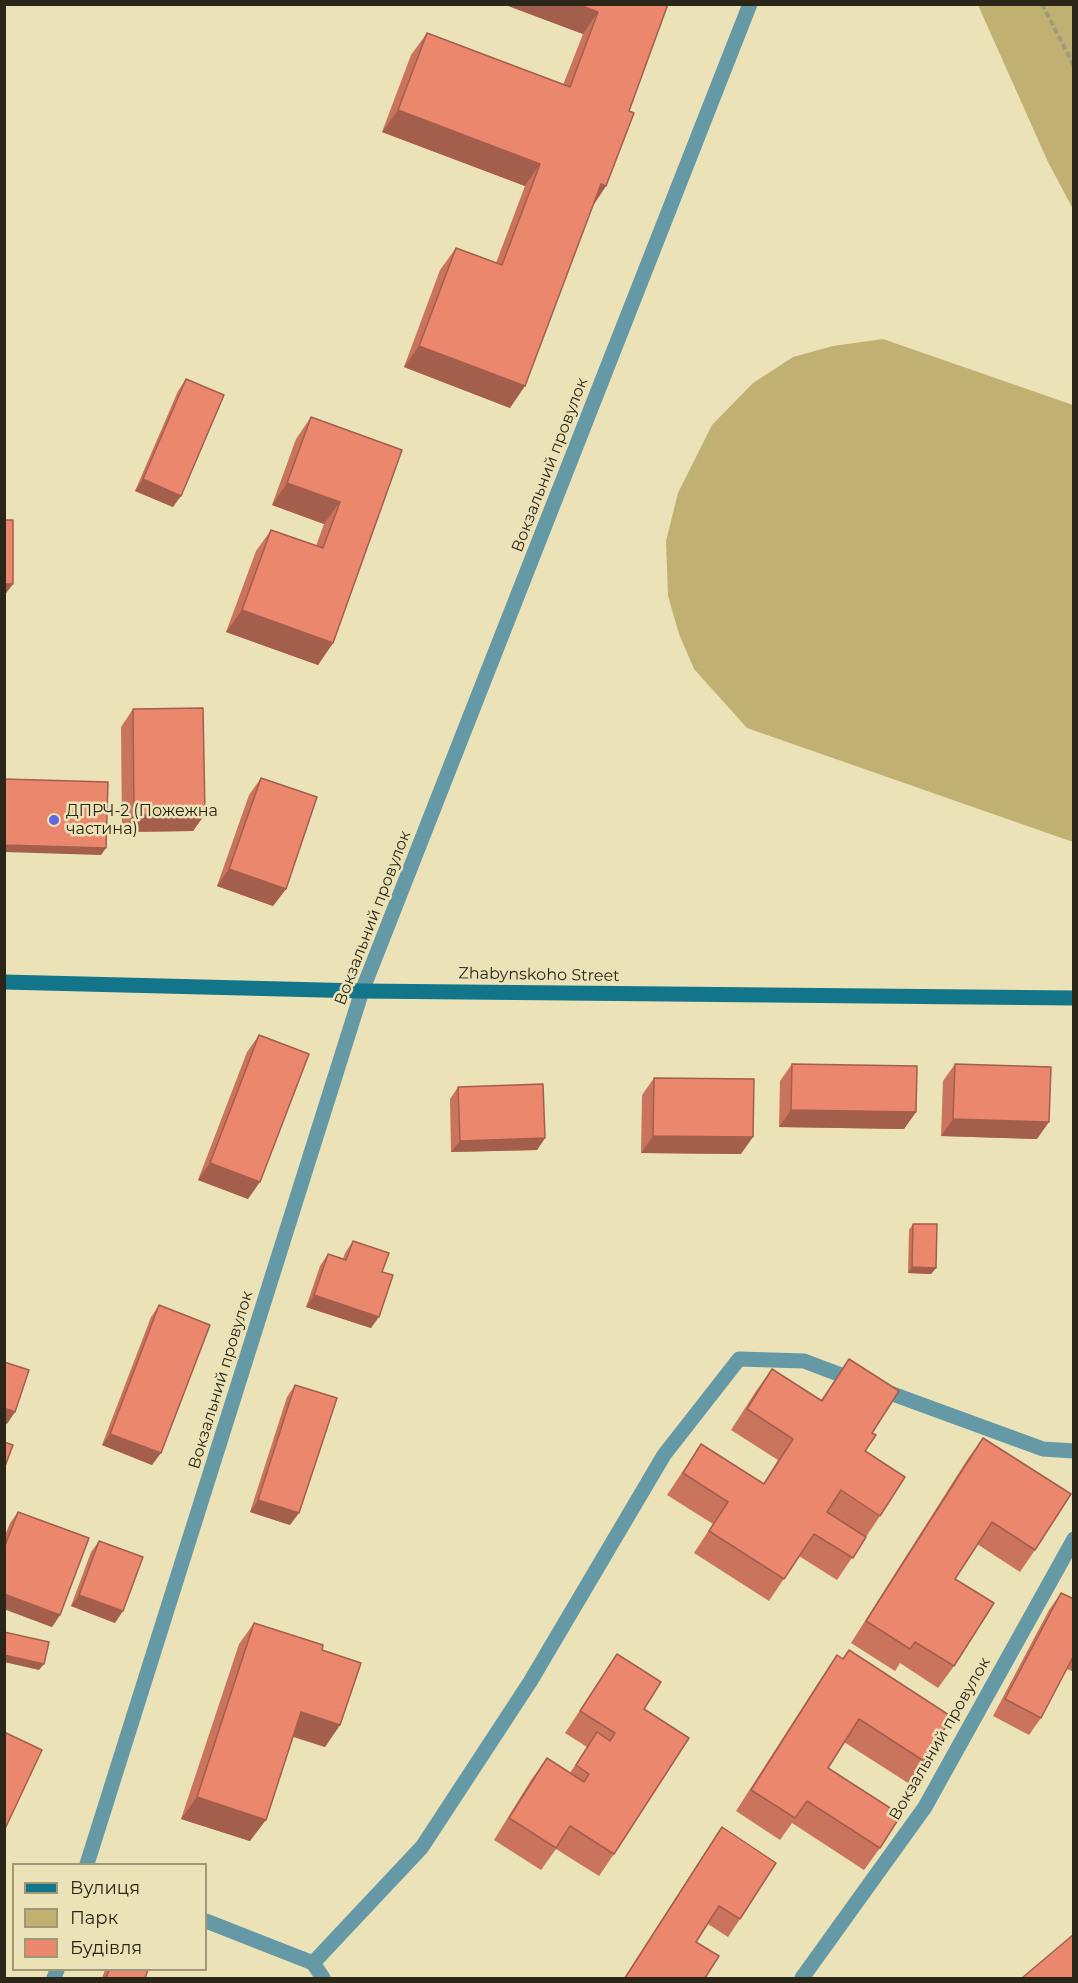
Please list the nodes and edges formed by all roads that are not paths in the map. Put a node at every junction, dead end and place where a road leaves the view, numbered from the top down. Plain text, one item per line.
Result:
1 (750, 4) edge
2 (4, 982) edge
3 (362, 991) junction
4 (1074, 998) edge
5 (1074, 1451) edge
6 (1074, 1539) edge
7 (87, 1863) edge
8 (207, 1921) edge
9 (313, 1963) junction
10 (323, 1978) edge
11 (802, 1978) edge

1 - 3 street, Вокзальний провулок
2 - 3 street, Zhabynskoho Street
3 - 4 street, Zhabynskoho Street
3 - 7 street, Вокзальний провулок
5 - 9 street
6 - 11 street, Вокзальний провулок
8 - 9 street
9 - 10 street

